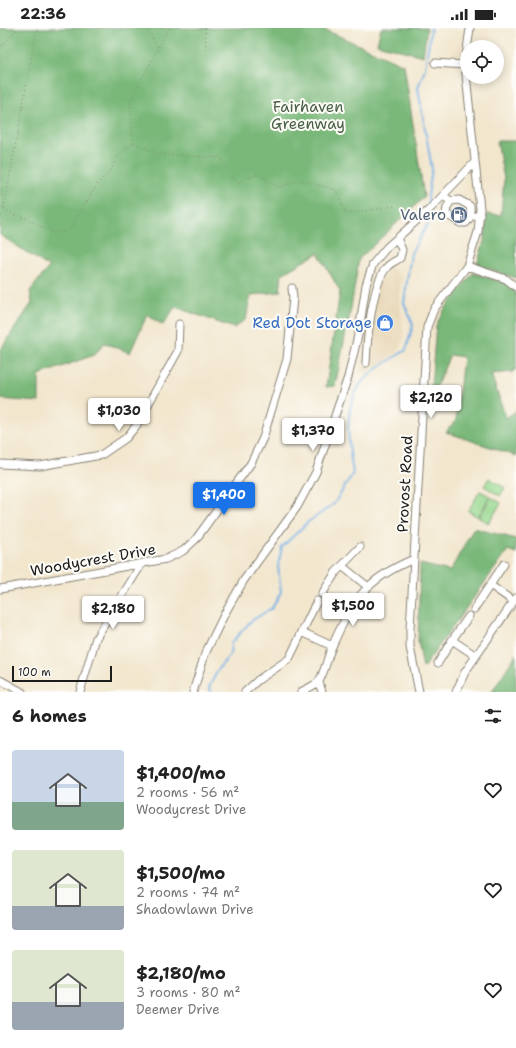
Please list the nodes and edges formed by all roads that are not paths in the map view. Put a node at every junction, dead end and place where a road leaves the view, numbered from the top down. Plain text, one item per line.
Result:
1 (470, 28) edge
2 (468, 40) edge
3 (435, 63) dead end
4 (460, 65) edge
5 (467, 84) edge
6 (475, 162) junction
7 (443, 196) junction
8 (451, 201) junction
9 (471, 216) junction
10 (480, 216) junction
11 (397, 238) junction
12 (467, 266) junction
13 (516, 287) edge
14 (292, 288) dead end
15 (179, 324) dead end
16 (366, 363) dead end
17 (0, 464) edge
18 (360, 547) dead end
19 (414, 559) junction
20 (504, 564) dead end
21 (141, 565) junction
22 (342, 566) junction
23 (490, 585) junction
24 (368, 586) junction
25 (0, 589) edge
26 (322, 594) dead end
27 (515, 600) edge
28 (317, 601) dead end
29 (474, 609) dead end
30 (469, 616) dead end
31 (302, 632) junction
32 (452, 640) junction
33 (332, 646) junction
34 (476, 656) junction
35 (438, 663) dead end
36 (0, 680) edge
37 (319, 682) junction
38 (22, 692) edge
39 (80, 692) edge
40 (193, 692) edge
41 (245, 692) edge
42 (301, 692) edge
43 (322, 692) edge
44 (418, 692) edge
45 (456, 692) edge

1 - 2 street, Provost Road
3 - 4 street
5 - 6 street, Provost Road
6 - 7 street
6 - 10 street, Provost Road
7 - 8 street
7 - 11 street
8 - 9 street
8 - 9 street
9 - 10 street
10 - 12 street, Provost Road
11 - 16 street
11 - 40 street
12 - 13 street
12 - 19 street, Provost Road
14 - 21 street, Woodycrest Drive
15 - 17 street
18 - 22 street
19 - 24 street
19 - 44 street, Provost Road
20 - 23 street
21 - 25 street, Woodycrest Drive
21 - 39 street
22 - 24 street
22 - 26 street
23 - 27 street
23 - 29 street
24 - 33 street
27 - 34 street
28 - 31 street
30 - 32 street
31 - 33 street
31 - 41 street
32 - 34 street
32 - 35 street
33 - 37 street
34 - 45 street
36 - 38 street
37 - 42 street
37 - 43 street

